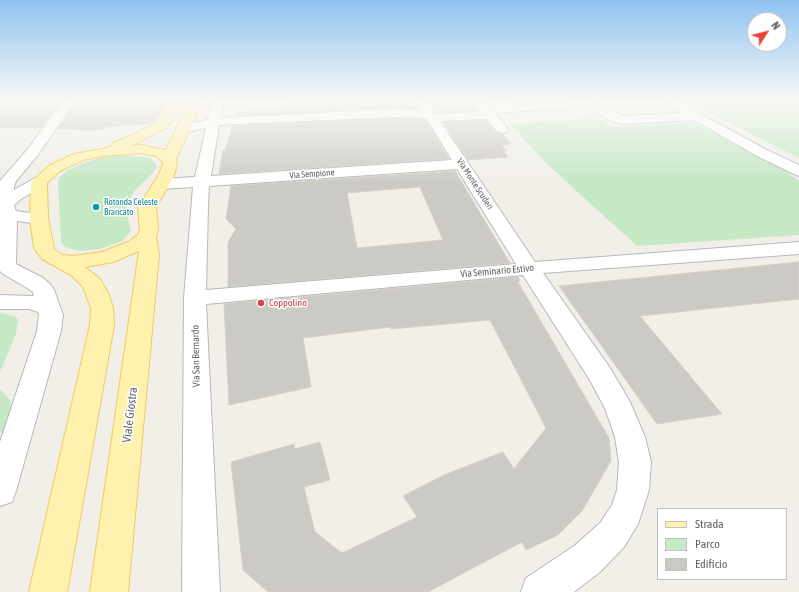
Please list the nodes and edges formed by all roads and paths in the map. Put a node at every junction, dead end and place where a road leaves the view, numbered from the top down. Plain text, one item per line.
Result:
1 (50, 128) edge
2 (158, 128) edge
3 (188, 128) edge
4 (214, 128) edge
5 (439, 128) edge
6 (717, 128) edge
7 (182, 129) joint
8 (104, 152) junction
9 (169, 159) junction
10 (462, 164) junction
11 (799, 170) edge
12 (202, 181) junction
13 (39, 182) junction
14 (162, 184) junction
15 (4, 204) edge
16 (39, 219) junction
17 (147, 237) junction
18 (799, 248) edge
19 (58, 260) junction
20 (3, 267) edge
21 (530, 268) junction
22 (195, 298) junction
23 (0, 302) edge
24 (48, 307) junction
25 (0, 491) edge
26 (48, 592) edge
27 (108, 592) edge
28 (200, 592) edge
29 (540, 592) edge

1 - 15 street
2 - 8 main road
3 - 7 street
4 - 12 street, Via San Bernardo
5 - 10 street, Via Monte Scuderi
6 - 11 street
7 - 9 main road
8 - 9 main road
8 - 13 main road
9 - 14 main road
10 - 12 street, Via Sempione
10 - 21 street, Via Monte Scuderi
12 - 14 street, Via Sempione
12 - 22 street, Via San Bernardo
13 - 15 street
13 - 16 main road
14 - 17 main road
15 - 16 street
15 - 20 street
16 - 19 main road
17 - 19 main road
17 - 27 main road, Viale Giostra
18 - 21 street, Via Seminario Estivo
19 - 26 main road
20 - 24 street
21 - 22 street, Via Seminario Estivo
21 - 29 street, Via Monte Scuderi
22 - 28 street, Via San Bernardo
23 - 24 street
24 - 25 street

